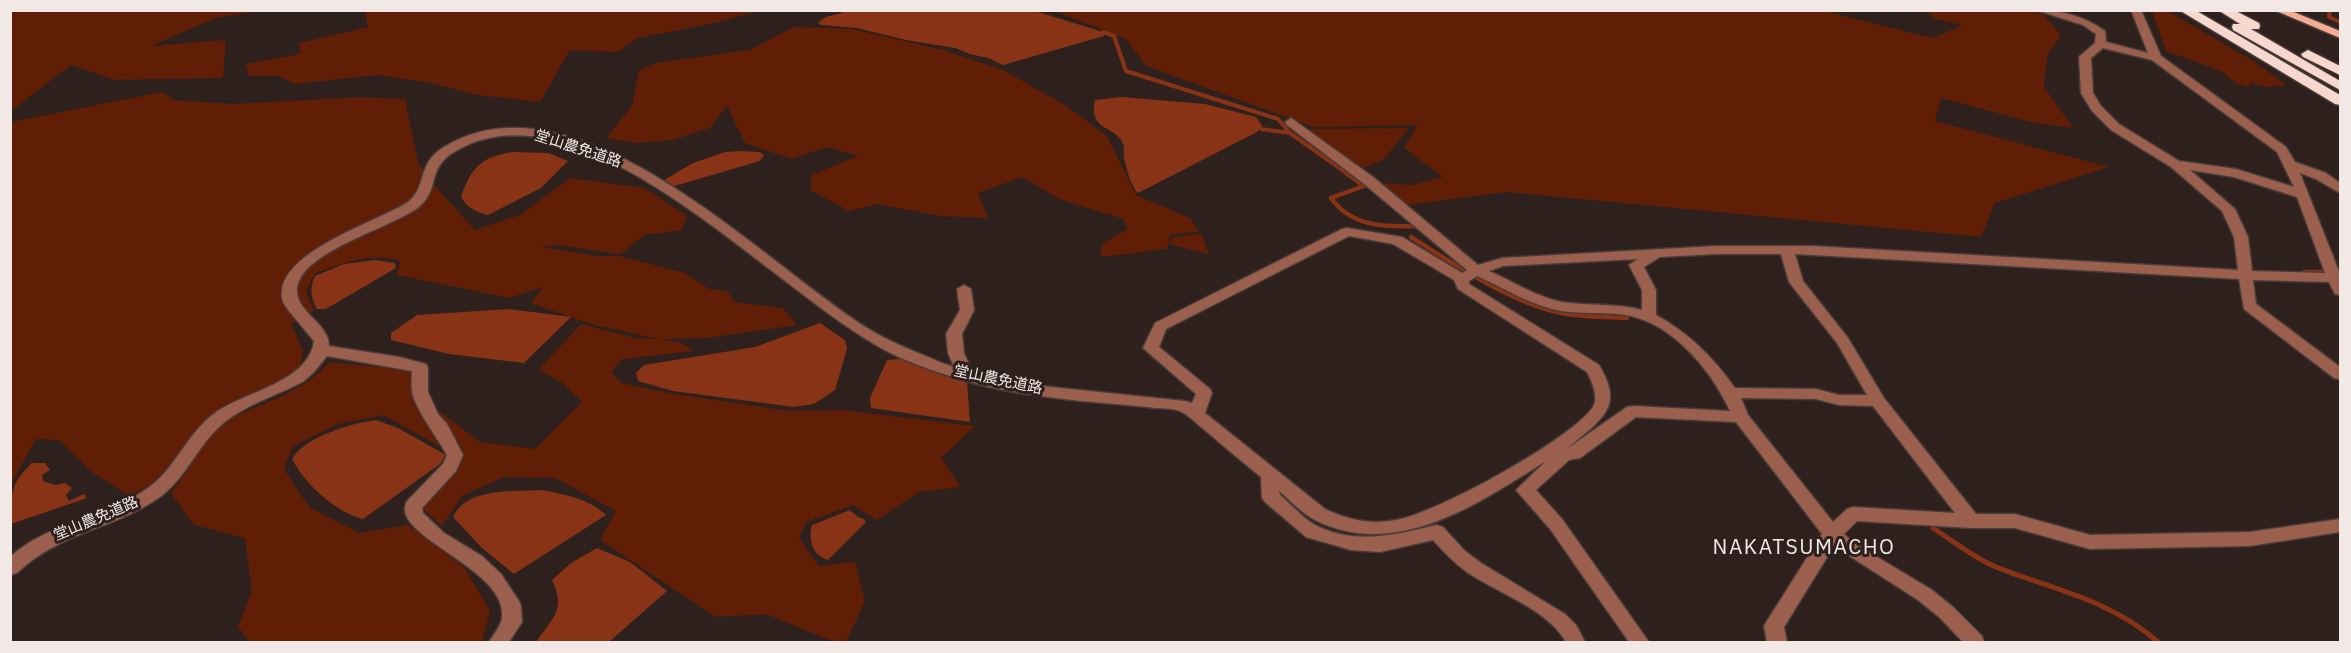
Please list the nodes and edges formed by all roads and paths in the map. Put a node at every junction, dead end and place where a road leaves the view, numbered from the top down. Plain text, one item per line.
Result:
1 (2041, 10) edge
2 (2136, 10) edge
3 (2185, 10) edge
4 (2207, 10) edge
5 (2224, 10) edge
6 (2279, 10) edge
7 (2340, 35) edge
8 (2101, 44) junction
9 (2248, 47) junction
10 (2156, 57) junction
11 (2340, 70) edge
12 (2340, 86) edge
13 (2340, 101) edge
14 (2340, 107) edge
15 (1292, 122) dead end
16 (2175, 164) junction
17 (2290, 165) junction
18 (2340, 189) edge
19 (2302, 194) junction
20 (1787, 250) junction
21 (1658, 254) junction
22 (1469, 274) junction
23 (2244, 275) junction
24 (2338, 282) edge
25 (964, 289) dead end
26 (1648, 317) junction
27 (321, 350) junction
28 (2340, 374) edge
29 (966, 375) junction
30 (1730, 393) junction
31 (1878, 401) junction
32 (1190, 411) junction
33 (1740, 417) junction
34 (1560, 451) junction
35 (1270, 476) junction
36 (1971, 521) junction
37 (2340, 526) edge
38 (1832, 534) junction
39 (10, 567) edge
40 (499, 642) edge
41 (1575, 642) edge
42 (1639, 642) edge
43 (1779, 642) edge
44 (1975, 642) edge

1 - 8 street
2 - 10 street
3 - 9 highway
4 - 12 highway
5 - 11 highway
6 - 7 main road
8 - 10 street
8 - 16 street
9 - 13 highway
9 - 14 highway
10 - 17 street
15 - 22 street
16 - 19 street
16 - 23 street
17 - 18 street
17 - 19 street
19 - 24 street
20 - 21 street
20 - 23 street
20 - 31 street
21 - 22 street
21 - 26 street
22 - 26 street
22 - 32 street
22 - 34 street
23 - 24 street
23 - 28 street
25 - 29 street
26 - 30 street
27 - 29 street, 堂山農免道路
27 - 39 street, 堂山農免道路
27 - 40 street
29 - 32 street, 堂山農免道路
30 - 31 street
30 - 33 street
31 - 36 street
32 - 35 street
33 - 34 street
33 - 38 street
34 - 35 street
34 - 42 street
35 - 41 street
36 - 37 street
36 - 38 street
38 - 43 street
38 - 44 street

